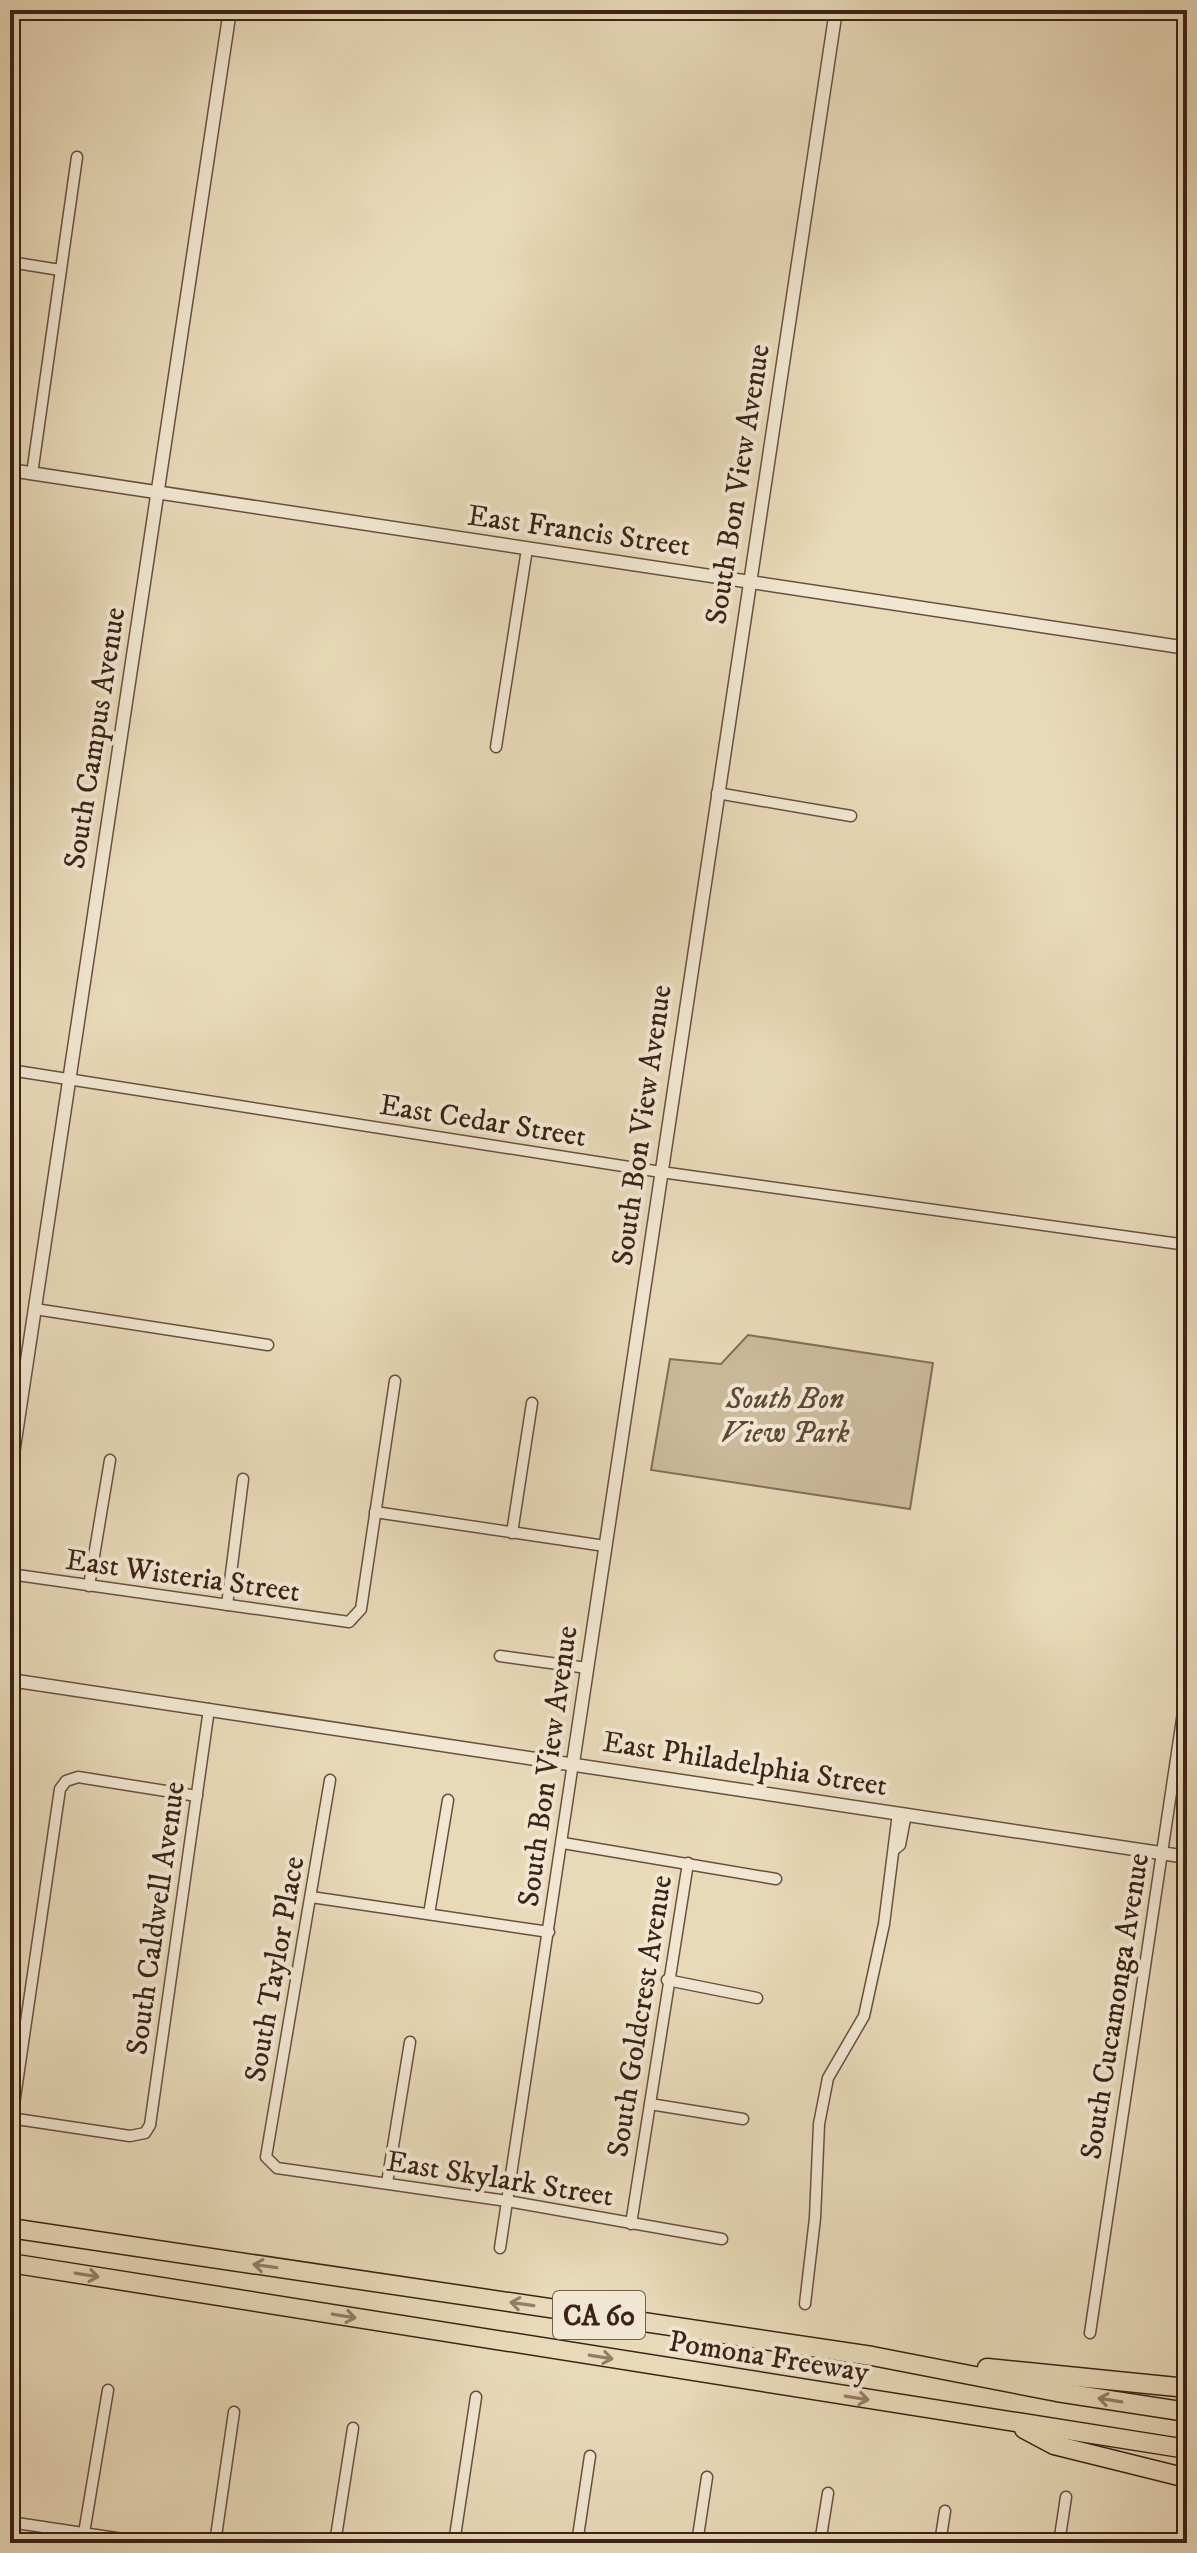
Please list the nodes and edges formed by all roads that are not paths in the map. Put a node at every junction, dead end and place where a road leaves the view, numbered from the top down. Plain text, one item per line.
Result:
1 (230, 10) edge
2 (836, 10) edge
3 (77, 157) dead end
4 (10, 262) edge
5 (60, 270) junction
6 (10, 470) edge
7 (32, 474) junction
8 (158, 493) junction
9 (527, 549) junction
10 (748, 580) junction
11 (1187, 648) edge
12 (496, 747) dead end
13 (717, 793) junction
14 (851, 816) dead end
15 (10, 1070) edge
16 (68, 1080) junction
17 (661, 1172) junction
18 (1187, 1245) edge
19 (35, 1309) junction
20 (268, 1345) dead end
21 (395, 1381) dead end
22 (532, 1403) dead end
23 (110, 1460) dead end
24 (10, 1472) edge
25 (243, 1479) dead end
26 (375, 1512) junction
27 (512, 1533) junction
28 (605, 1546) junction
29 (10, 1574) edge
30 (89, 1586) junction
31 (227, 1605) junction
32 (500, 1656) dead end
33 (587, 1668) junction
34 (10, 1680) edge
35 (1187, 1686) edge
36 (209, 1709) junction
37 (573, 1763) junction
38 (330, 1780) dead end
39 (197, 1796) junction
40 (448, 1800) dead end
41 (902, 1813) junction
42 (563, 1843) junction
43 (1162, 1854) junction
44 (1187, 1857) edge
45 (688, 1863) junction
46 (776, 1879) dead end
47 (311, 1897) junction
48 (429, 1914) junction
49 (549, 1932) junction
50 (667, 1980) junction
51 (757, 1998) dead end
52 (410, 2042) dead end
53 (650, 2104) junction
54 (11, 2118) edge
55 (743, 2119) dead end
56 (271, 2164) joint
57 (387, 2183) junction
58 (507, 2201) junction
59 (631, 2224) junction
60 (10, 2228) edge
61 (722, 2239) dead end
62 (500, 2248) dead end
63 (10, 2263) edge
64 (805, 2304) dead end
65 (1090, 2333) dead end
66 (872, 2356) junction
67 (1187, 2388) edge
68 (108, 2390) dead end
69 (476, 2397) dead end
70 (234, 2412) dead end
71 (1187, 2412) edge
72 (1011, 2423) junction
73 (353, 2428) dead end
74 (1187, 2449) edge
75 (590, 2456) dead end
76 (707, 2477) dead end
77 (1187, 2478) edge
78 (828, 2493) dead end
79 (1066, 2497) dead end
80 (945, 2511) dead end
81 (10, 2522) edge
82 (84, 2533) junction
83 (149, 2543) edge
84 (215, 2543) edge
85 (335, 2543) edge
86 (454, 2543) edge
87 (577, 2543) edge
88 (697, 2543) edge
89 (820, 2543) edge
90 (940, 2543) edge
91 (1059, 2543) edge

1 - 8 street, South Campus Avenue
2 - 10 street, South Bon View Avenue
3 - 5 street
4 - 5 street
5 - 7 street
6 - 7 street, East Francis Street
7 - 8 street, East Francis Street
8 - 9 street, East Francis Street
8 - 16 street, South Campus Avenue
9 - 10 street, East Francis Street
9 - 12 street
10 - 11 street, East Francis Street
10 - 13 street, South Bon View Avenue
13 - 14 street
13 - 17 street, South Bon View Avenue
15 - 16 street, East Cedar Street
16 - 17 street, East Cedar Street
16 - 19 street, South Campus Avenue
17 - 18 street, East Cedar Street
17 - 28 street, South Bon View Avenue
19 - 20 street
19 - 24 street, South Campus Avenue
21 - 26 street
22 - 27 street
23 - 30 street
25 - 31 street
26 - 27 street
26 - 31 street, East Wisteria Street
27 - 28 street
28 - 33 street, South Bon View Avenue
29 - 30 street, East Wisteria Street
30 - 31 street, East Wisteria Street
32 - 33 street
33 - 37 street, South Bon View Avenue
34 - 36 street, East Philadelphia Street
35 - 43 street, South Cucamonga Avenue
36 - 37 street, East Philadelphia Street
36 - 39 street, South Caldwell Avenue
37 - 41 street, East Philadelphia Street
37 - 42 street, South Bon View Avenue
38 - 47 street, South Taylor Place
39 - 54 street
39 - 54 street, South Caldwell Avenue
40 - 48 street
41 - 43 street, East Philadelphia Street
41 - 64 street
42 - 45 street
42 - 49 street, South Bon View Avenue
43 - 44 street, East Philadelphia Street
43 - 65 street, South Cucamonga Avenue
45 - 46 street
45 - 50 street, South Goldcrest Avenue
47 - 48 street
47 - 56 street, South Taylor Place
48 - 49 street
49 - 58 street, South Bon View Avenue
50 - 51 street
50 - 53 street, South Goldcrest Avenue
52 - 57 street
53 - 55 street
53 - 59 street, South Goldcrest Avenue
56 - 57 street, East Skylark Street
57 - 58 street, East Skylark Street
58 - 59 street, East Skylark Street
58 - 62 street, South Bon View Avenue
59 - 61 street, East Skylark Street
66 -> 60 highway, Pomona Freeway / CA 60
63 -> 72 highway, Pomona Freeway / CA 60
66 - 67 highway
71 -> 66 highway, Pomona Freeway / CA 60
68 - 82 street
69 - 86 street
70 - 84 street
72 - 74 highway, Pomona Freeway / CA 60
72 - 77 highway
73 - 85 street
75 - 87 street
76 - 88 street
78 - 89 street
79 - 91 street
80 - 90 street
81 - 82 street
82 - 83 street

